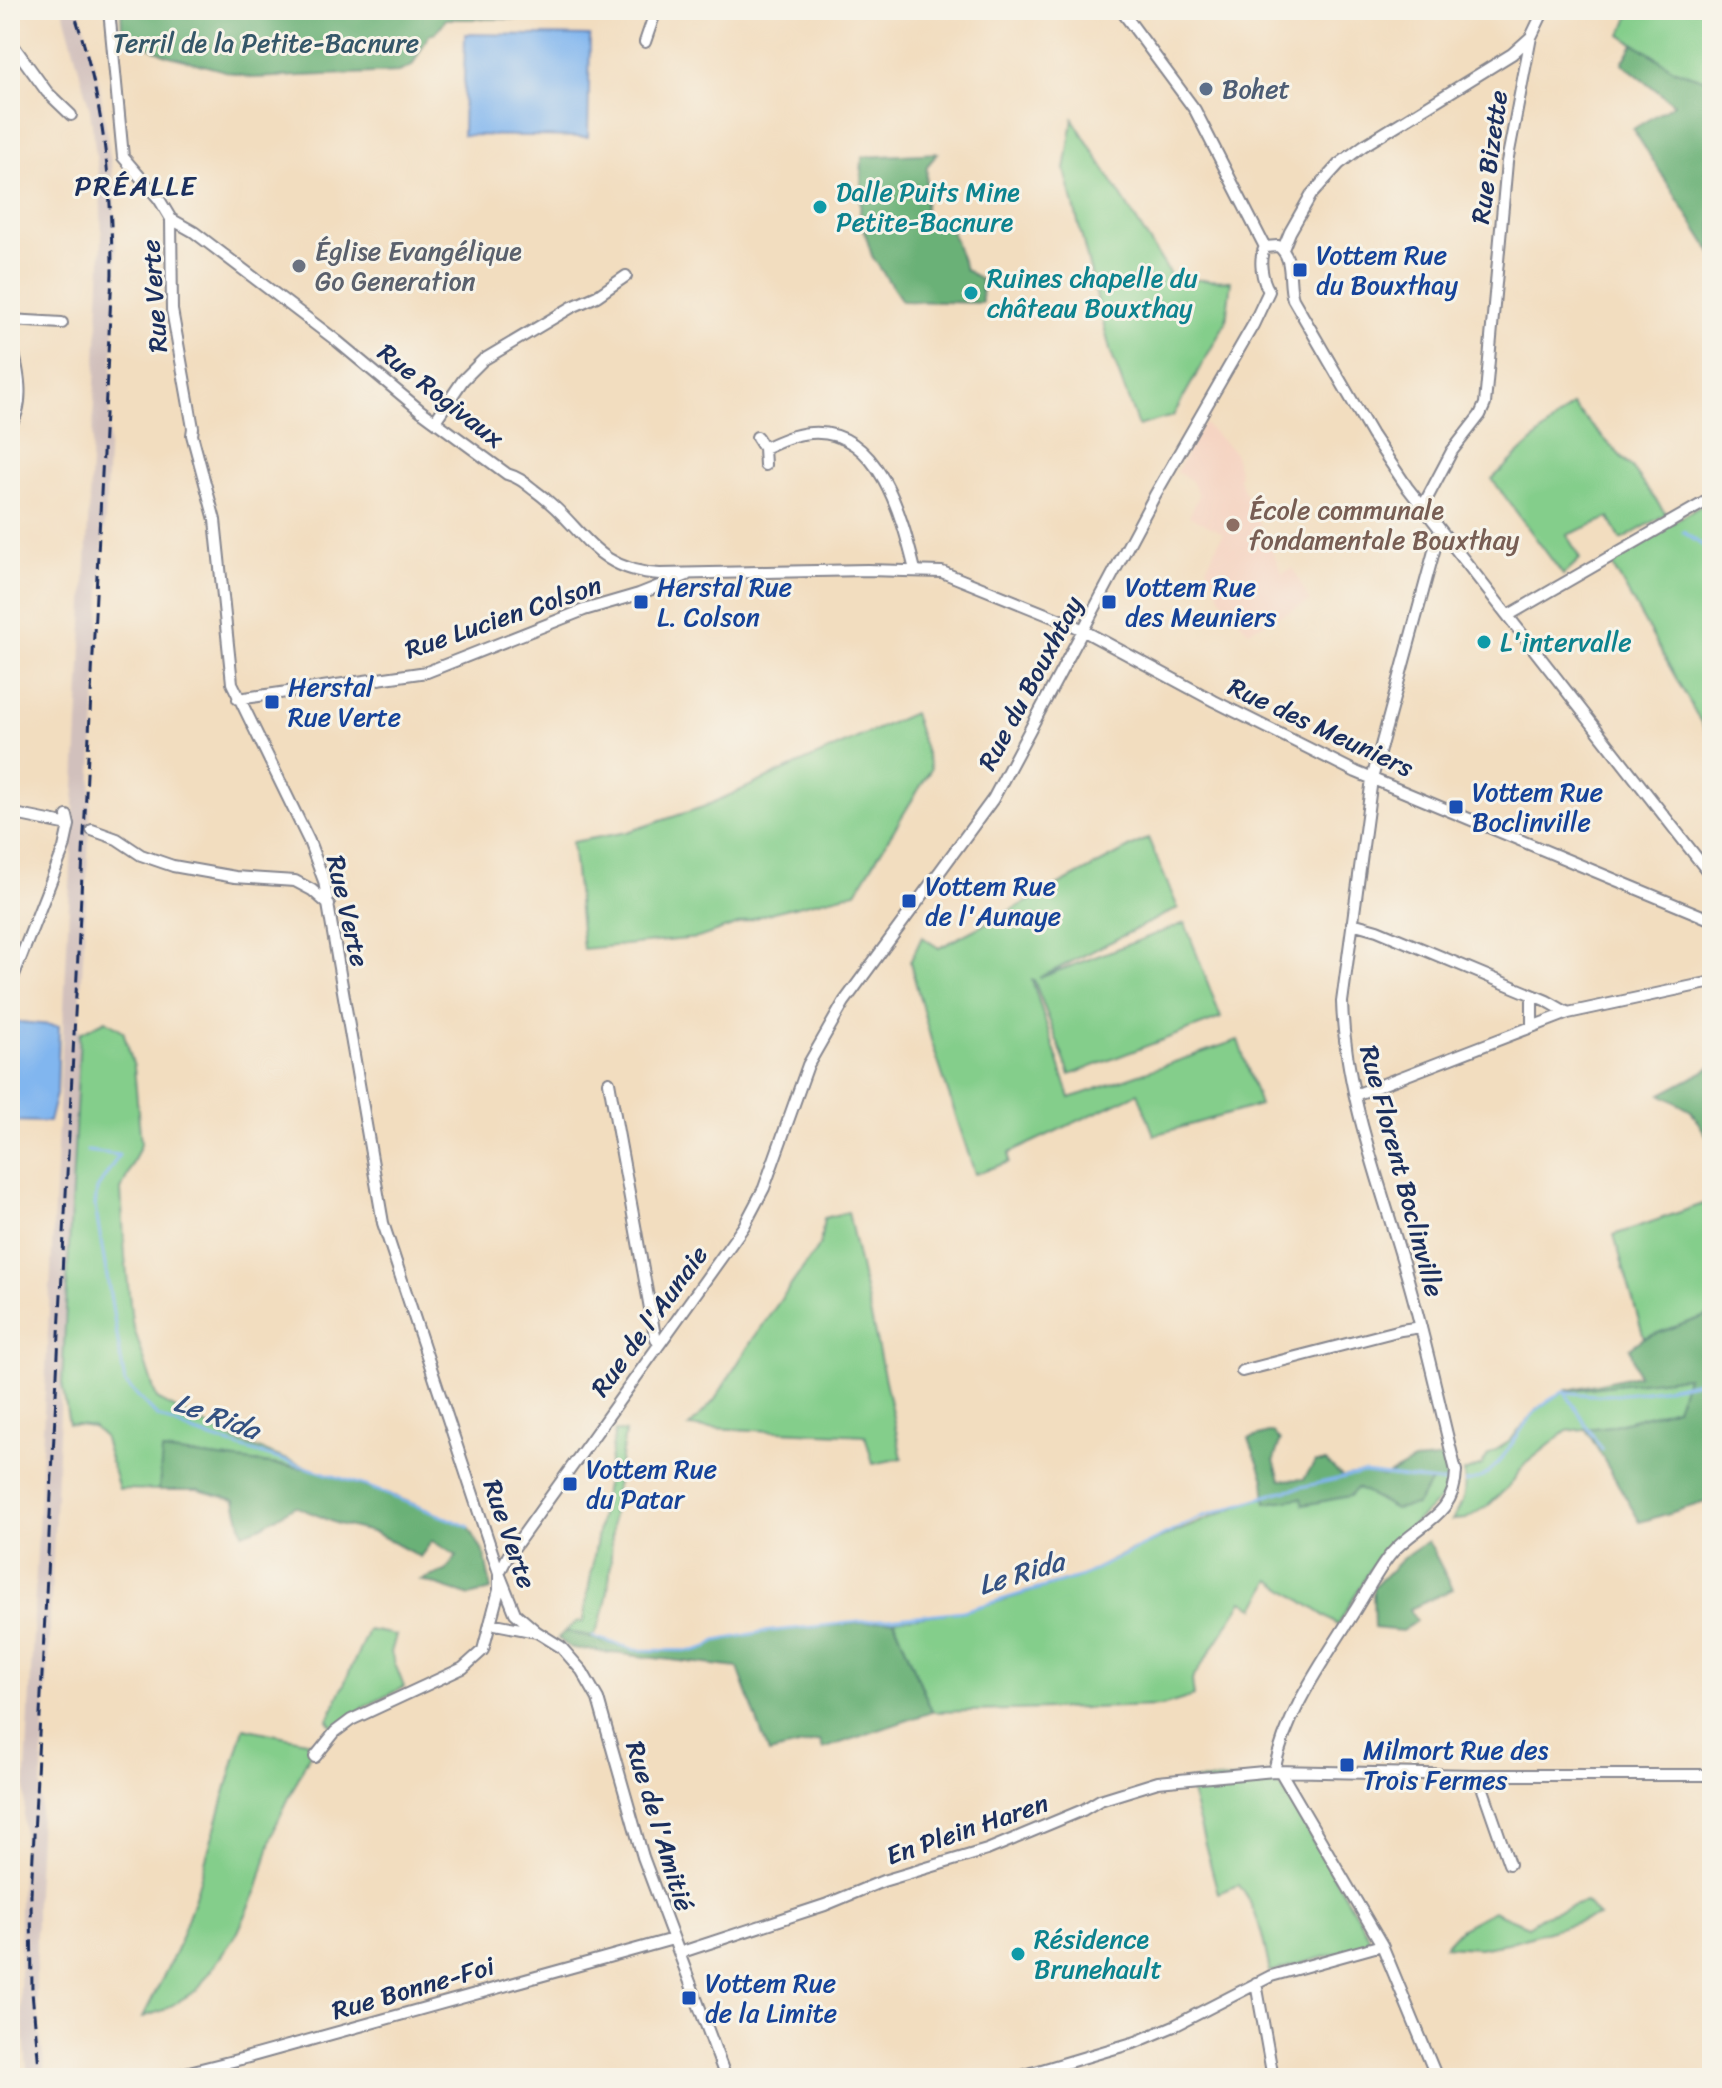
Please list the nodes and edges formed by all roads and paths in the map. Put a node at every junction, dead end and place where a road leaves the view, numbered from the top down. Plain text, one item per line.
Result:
1 (109, 10) edge
2 (656, 10) edge
3 (1121, 10) edge
4 (1544, 10) edge
5 (1531, 37) junction
6 (10, 41) edge
7 (645, 42) dead end
8 (71, 115) dead end
9 (171, 219) junction
10 (187, 228) junction
11 (172, 241) junction
12 (1265, 247) junction
13 (1283, 249) junction
14 (626, 276) dead end
15 (1289, 290) junction
16 (1269, 291) junction
17 (10, 320) edge
18 (62, 323) dead end
19 (10, 337) edge
20 (435, 421) junction
21 (10, 425) edge
22 (757, 437) dead end
23 (764, 448) junction
24 (765, 465) dead end
25 (1712, 498) edge
26 (1423, 506) junction
27 (1440, 529) junction
28 (915, 570) junction
29 (642, 573) junction
30 (693, 573) junction
31 (640, 594) junction
32 (1509, 615) junction
33 (1083, 630) junction
34 (238, 699) junction
35 (1372, 779) junction
36 (10, 813) edge
37 (92, 830) dead end
38 (1712, 877) edge
39 (329, 905) junction
40 (1712, 920) edge
41 (1352, 923) junction
42 (1712, 982) edge
43 (10, 985) edge
44 (1532, 996) junction
45 (1568, 1013) junction
46 (1532, 1025) junction
47 (802, 1077) joint
48 (609, 1082) dead end
49 (1355, 1095) junction
50 (1421, 1327) junction
51 (659, 1345) junction
52 (1242, 1371) dead end
53 (499, 1573) junction
54 (515, 1613) joint
55 (490, 1623) junction
56 (537, 1632) junction
57 (315, 1757) dead end
58 (1277, 1771) junction
59 (1478, 1775) junction
60 (1712, 1775) edge
61 (1509, 1864) dead end
62 (673, 1939) junction
63 (1382, 1945) junction
64 (679, 1953) junction
65 (1256, 1983) junction
66 (10, 2070) edge
67 (16, 2078) edge
68 (165, 2078) edge
69 (726, 2078) edge
70 (1015, 2078) edge
71 (1273, 2078) edge
72 (1437, 2078) edge

1 - 9 street
2 - 7 street
3 - 12 street
4 - 5 street
5 - 13 street
5 - 26 street, Rue Bizette
6 - 8 street
9 - 10 street, Rue Rogivaux
9 - 11 street, Rue Verte
10 - 11 street
10 - 20 street, Rue Rogivaux
11 - 34 street, Rue Verte
12 - 13 street
12 - 16 street
13 - 15 street
14 - 20 street
15 - 16 street
15 - 26 street
16 - 33 street, Rue du Bouxhtay
17 - 18 street
19 - 21 street
20 - 29 street, Rue Rogivaux
22 - 23 street
23 - 24 street
23 - 28 street
25 - 32 street
26 - 27 street
27 - 32 street
27 - 35 street, Rue Florent Boclinville
28 - 30 street, Rue Rogivaux
28 - 33 street, Rue des Meuniers
29 - 30 street, Rue Rogivaux
29 - 31 street
30 - 31 street
31 - 34 street, Rue Lucien Colson
32 - 38 street
33 - 35 street, Rue des Meuniers
33 - 47 street, Rue du Bouxhtay
34 - 39 street, Rue Verte
35 - 40 street, Rue des Meuniers
35 - 41 street, Rue Florent Boclinville
36 - 43 street
37 - 39 street
39 - 53 street, Rue Verte
41 - 44 street
41 - 49 street, Rue Florent Boclinville
42 - 45 street
44 - 45 street
44 - 46 street
45 - 46 street
46 - 49 street
47 - 51 street, Rue de l'Aunaie
48 - 51 street
49 - 50 street, Rue Florent Boclinville
50 - 52 street
50 - 58 street, Rue Florent Boclinville
51 - 53 street, Rue de l'Aunaie
53 - 54 street, Rue Verte
53 - 55 street
54 - 56 street, Rue de l'Amitié
55 - 56 street
55 - 57 street
56 - 62 street, Rue de l'Amitié
58 - 59 street, En Plein Haren
58 - 63 street
58 - 64 street, En Plein Haren
59 - 60 street, En Plein Haren
59 - 61 street
62 - 64 street, Rue de l'Amitié
62 - 68 street, Rue Bonne-Foi
63 - 65 street
63 - 72 street
64 - 69 street, Rue de l'Amitié
65 - 70 street
65 - 71 street
66 - 67 street

